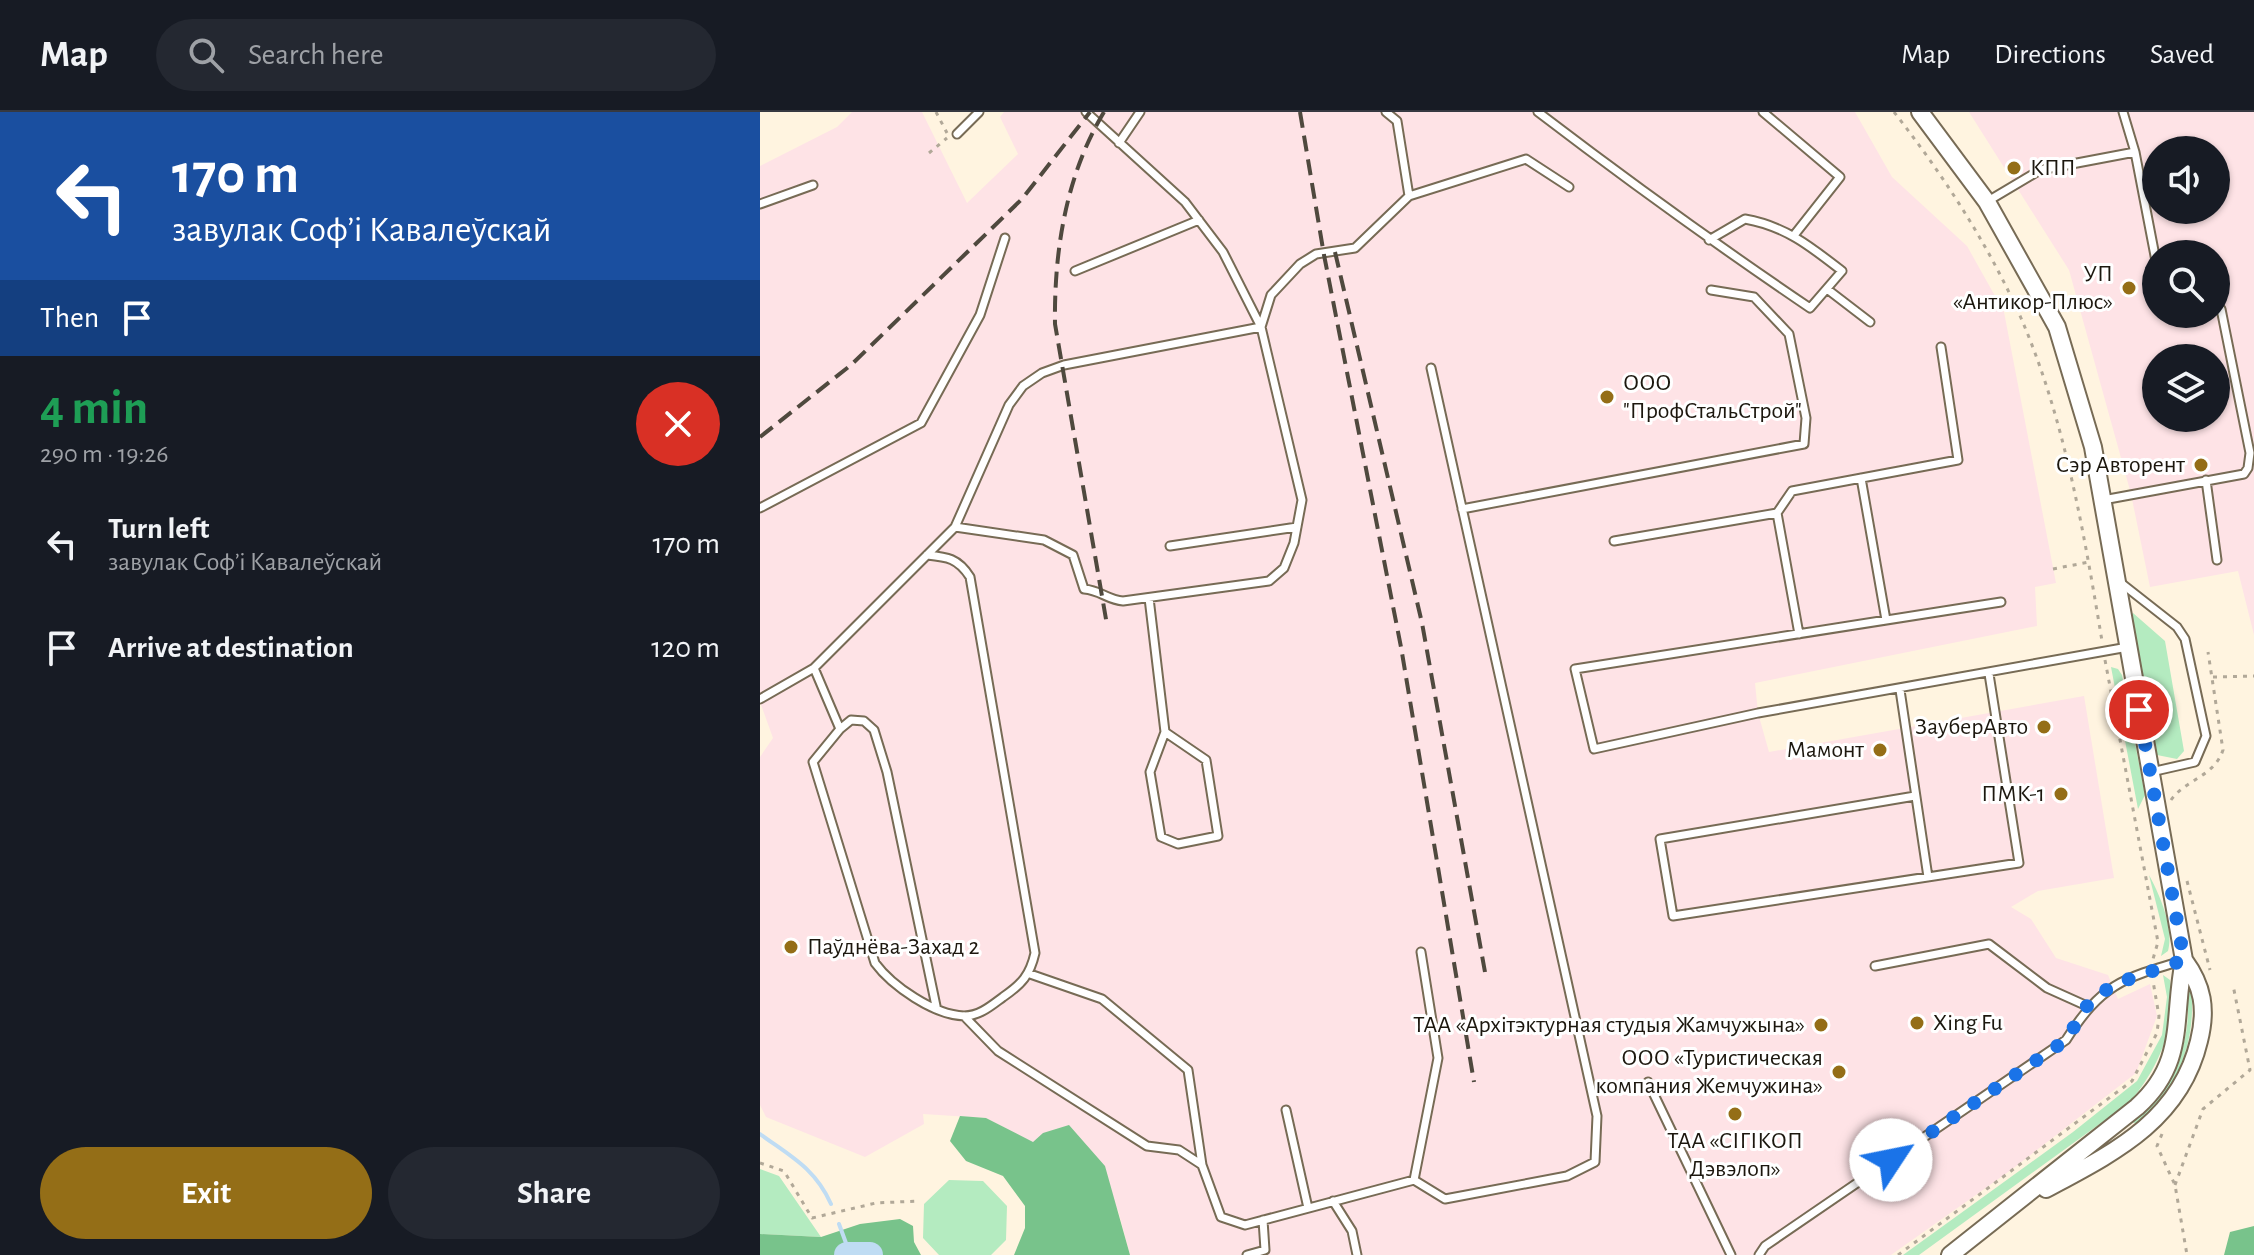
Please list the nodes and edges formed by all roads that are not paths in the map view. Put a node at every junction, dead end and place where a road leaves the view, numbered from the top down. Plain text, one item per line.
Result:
1 (979, 112) edge
2 (1086, 112) edge
3 (1140, 112) edge
4 (1386, 112) edge
5 (1538, 112) edge
6 (1763, 112) edge
7 (1920, 112) edge
8 (2123, 112) edge
9 (953, 135) road end
10 (1119, 143) junction
11 (2135, 152) junction
12 (813, 185) dead end
13 (1569, 187) dead end
14 (1409, 196) junction
15 (1987, 202) junction
16 (760, 204) edge
17 (1199, 220) junction
18 (1795, 234) junction
19 (1005, 238) dead end
20 (1709, 240) junction
21 (2152, 240) edge
22 (1075, 271) dead end
23 (1827, 289) junction
24 (1711, 290) dead end
25 (1870, 322) dead end
26 (1261, 327) junction
27 (2224, 328) edge
28 (1941, 347) dead end
29 (1431, 368) dead end
30 (1861, 478) junction
31 (2206, 480) junction
32 (2103, 500) junction
33 (760, 508) edge
34 (1462, 509) junction
35 (1777, 513) junction
36 (955, 527) junction
37 (1297, 527) junction
38 (1614, 541) dead end
39 (1170, 546) dead end
40 (927, 555) junction
41 (2217, 560) dead end
42 (2118, 581) junction
43 (1149, 598) junction
44 (2001, 602) dead end
45 (1886, 620) junction
46 (1799, 634) junction
47 (2129, 647) junction
48 (814, 668) junction
49 (1989, 674) junction
50 (1900, 690) junction
51 (760, 699) edge
52 (840, 729) junction
53 (1165, 732) junction
54 (2149, 772) junction
55 (1915, 796) junction
56 (1928, 877) junction
57 (1421, 952) dead end
58 (2184, 960) junction
59 (1875, 966) dead end
60 (1030, 974) junction
61 (936, 1006) junction
62 (2087, 1006) junction
63 (964, 1016) junction
64 (1648, 1082) dead end
65 (1286, 1110) dead end
66 (1202, 1165) junction
67 (1414, 1180) junction
68 (1333, 1201) junction
69 (2020, 1203) junction
70 (1308, 1208) junction
71 (1263, 1220) junction
72 (1247, 1255) edge
73 (1357, 1255) edge
74 (1731, 1255) edge
75 (1759, 1255) edge
76 (1950, 1255) edge

1 - 9 lane
2 - 10 lane
3 - 10 lane
4 - 14 lane
5 - 20 lane
6 - 18 lane
7 - 15 street
8 - 11 lane
10 - 17 lane
11 - 15 lane
11 - 21 lane
12 - 16 lane
13 - 14 lane
14 - 26 lane
15 - 32 street
17 - 22 lane
17 - 26 lane
18 - 20 lane
18 - 23 lane
19 - 33 lane
20 - 23 lane
23 - 25 lane
24 - 34 lane
26 - 36 lane
26 - 37 lane
27 - 31 lane
28 - 30 lane
29 - 34 lane
30 - 35 lane
30 - 45 lane
31 - 32 lane
31 - 41 lane
32 - 42 street
34 - 67 lane
35 - 38 lane
35 - 46 lane
36 - 40 lane
36 - 43 lane
37 - 39 lane
37 - 43 lane
40 - 48 lane
40 - 60 lane
42 - 47 street
42 - 54 lane
43 - 53 lane
44 - 45 lane
45 - 46 lane
46 - 50 lane
47 - 49 lane
47 - 54 street
48 - 51 lane
48 - 52 lane
49 - 50 lane
49 - 56 lane
50 - 55 lane
52 - 61 lane
52 - 61 lane
53 - 53 lane
54 - 58 street
55 - 56 lane
55 - 56 lane
57 - 67 lane
58 - 62 lane
58 - 69 street
58 - 69 street
59 - 62 lane
60 - 63 lane
60 - 66 lane
61 - 63 lane
62 - 75 lane
63 - 66 lane
64 - 74 lane
65 - 70 lane
66 - 71 lane
67 - 68 lane
68 - 70 lane
68 - 73 lane
69 - 76 street
70 - 71 lane
71 - 72 lane

